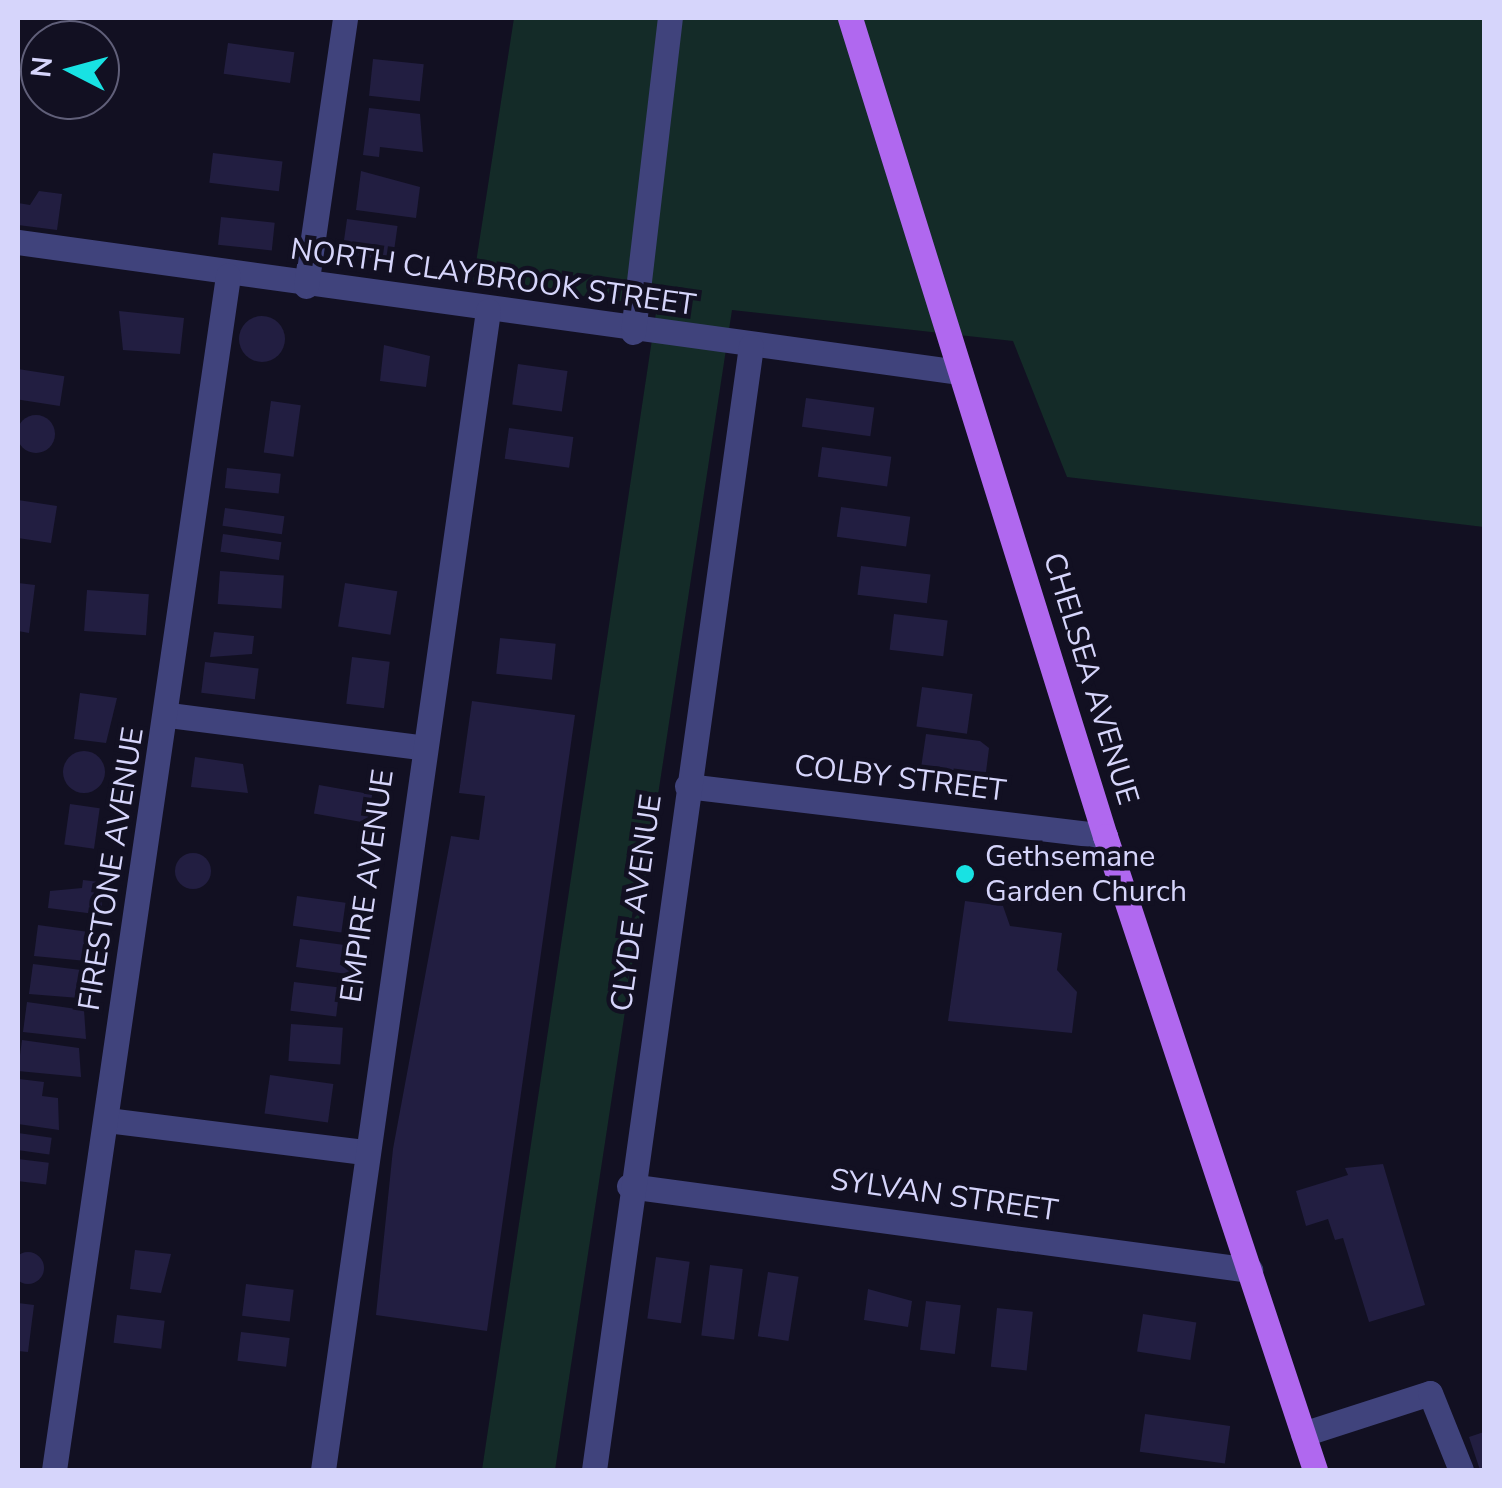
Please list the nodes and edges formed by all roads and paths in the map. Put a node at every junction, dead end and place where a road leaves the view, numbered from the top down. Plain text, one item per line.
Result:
1 (344, 18) edge
2 (670, 18) edge
3 (850, 18) edge
4 (18, 242) edge
5 (228, 276) junction
6 (306, 286) junction
7 (488, 312) junction
8 (633, 332) junction
9 (751, 346) junction
10 (960, 372) junction
11 (169, 715) junction
12 (420, 747) junction
13 (688, 786) junction
14 (1104, 836) junction
15 (107, 1120) junction
16 (364, 1152) junction
17 (629, 1186) junction
18 (1250, 1270) junction
19 (1303, 1434) junction
20 (54, 1470) edge
21 (322, 1470) edge
22 (594, 1470) edge
23 (1315, 1470) edge
24 (1461, 1470) edge

1 - 6 street
2 - 8 street
3 - 10 main road, CHELSEA AVENUE
4 - 5 street, NORTH CLAYBROOK STREET
5 - 6 street, NORTH CLAYBROOK STREET
5 - 11 street, FIRESTONE AVENUE
6 - 7 street, NORTH CLAYBROOK STREET
7 - 8 street, NORTH CLAYBROOK STREET
7 - 12 street, EMPIRE AVENUE
8 - 9 street, NORTH CLAYBROOK STREET
9 - 10 street, NORTH CLAYBROOK STREET
9 - 13 street, CLYDE AVENUE
10 - 14 main road, CHELSEA AVENUE
11 - 12 street
11 - 15 street, FIRESTONE AVENUE
12 - 16 street, EMPIRE AVENUE
13 - 14 street, COLBY STREET
13 - 17 street, CLYDE AVENUE
14 - 18 main road, CHELSEA AVENUE
15 - 16 street
15 - 20 street, FIRESTONE AVENUE
16 - 21 street, EMPIRE AVENUE
17 - 18 street, SYLVAN STREET
17 - 22 street, CLYDE AVENUE
18 - 19 main road, CHELSEA AVENUE
19 - 23 main road, CHELSEA AVENUE
19 - 24 street

